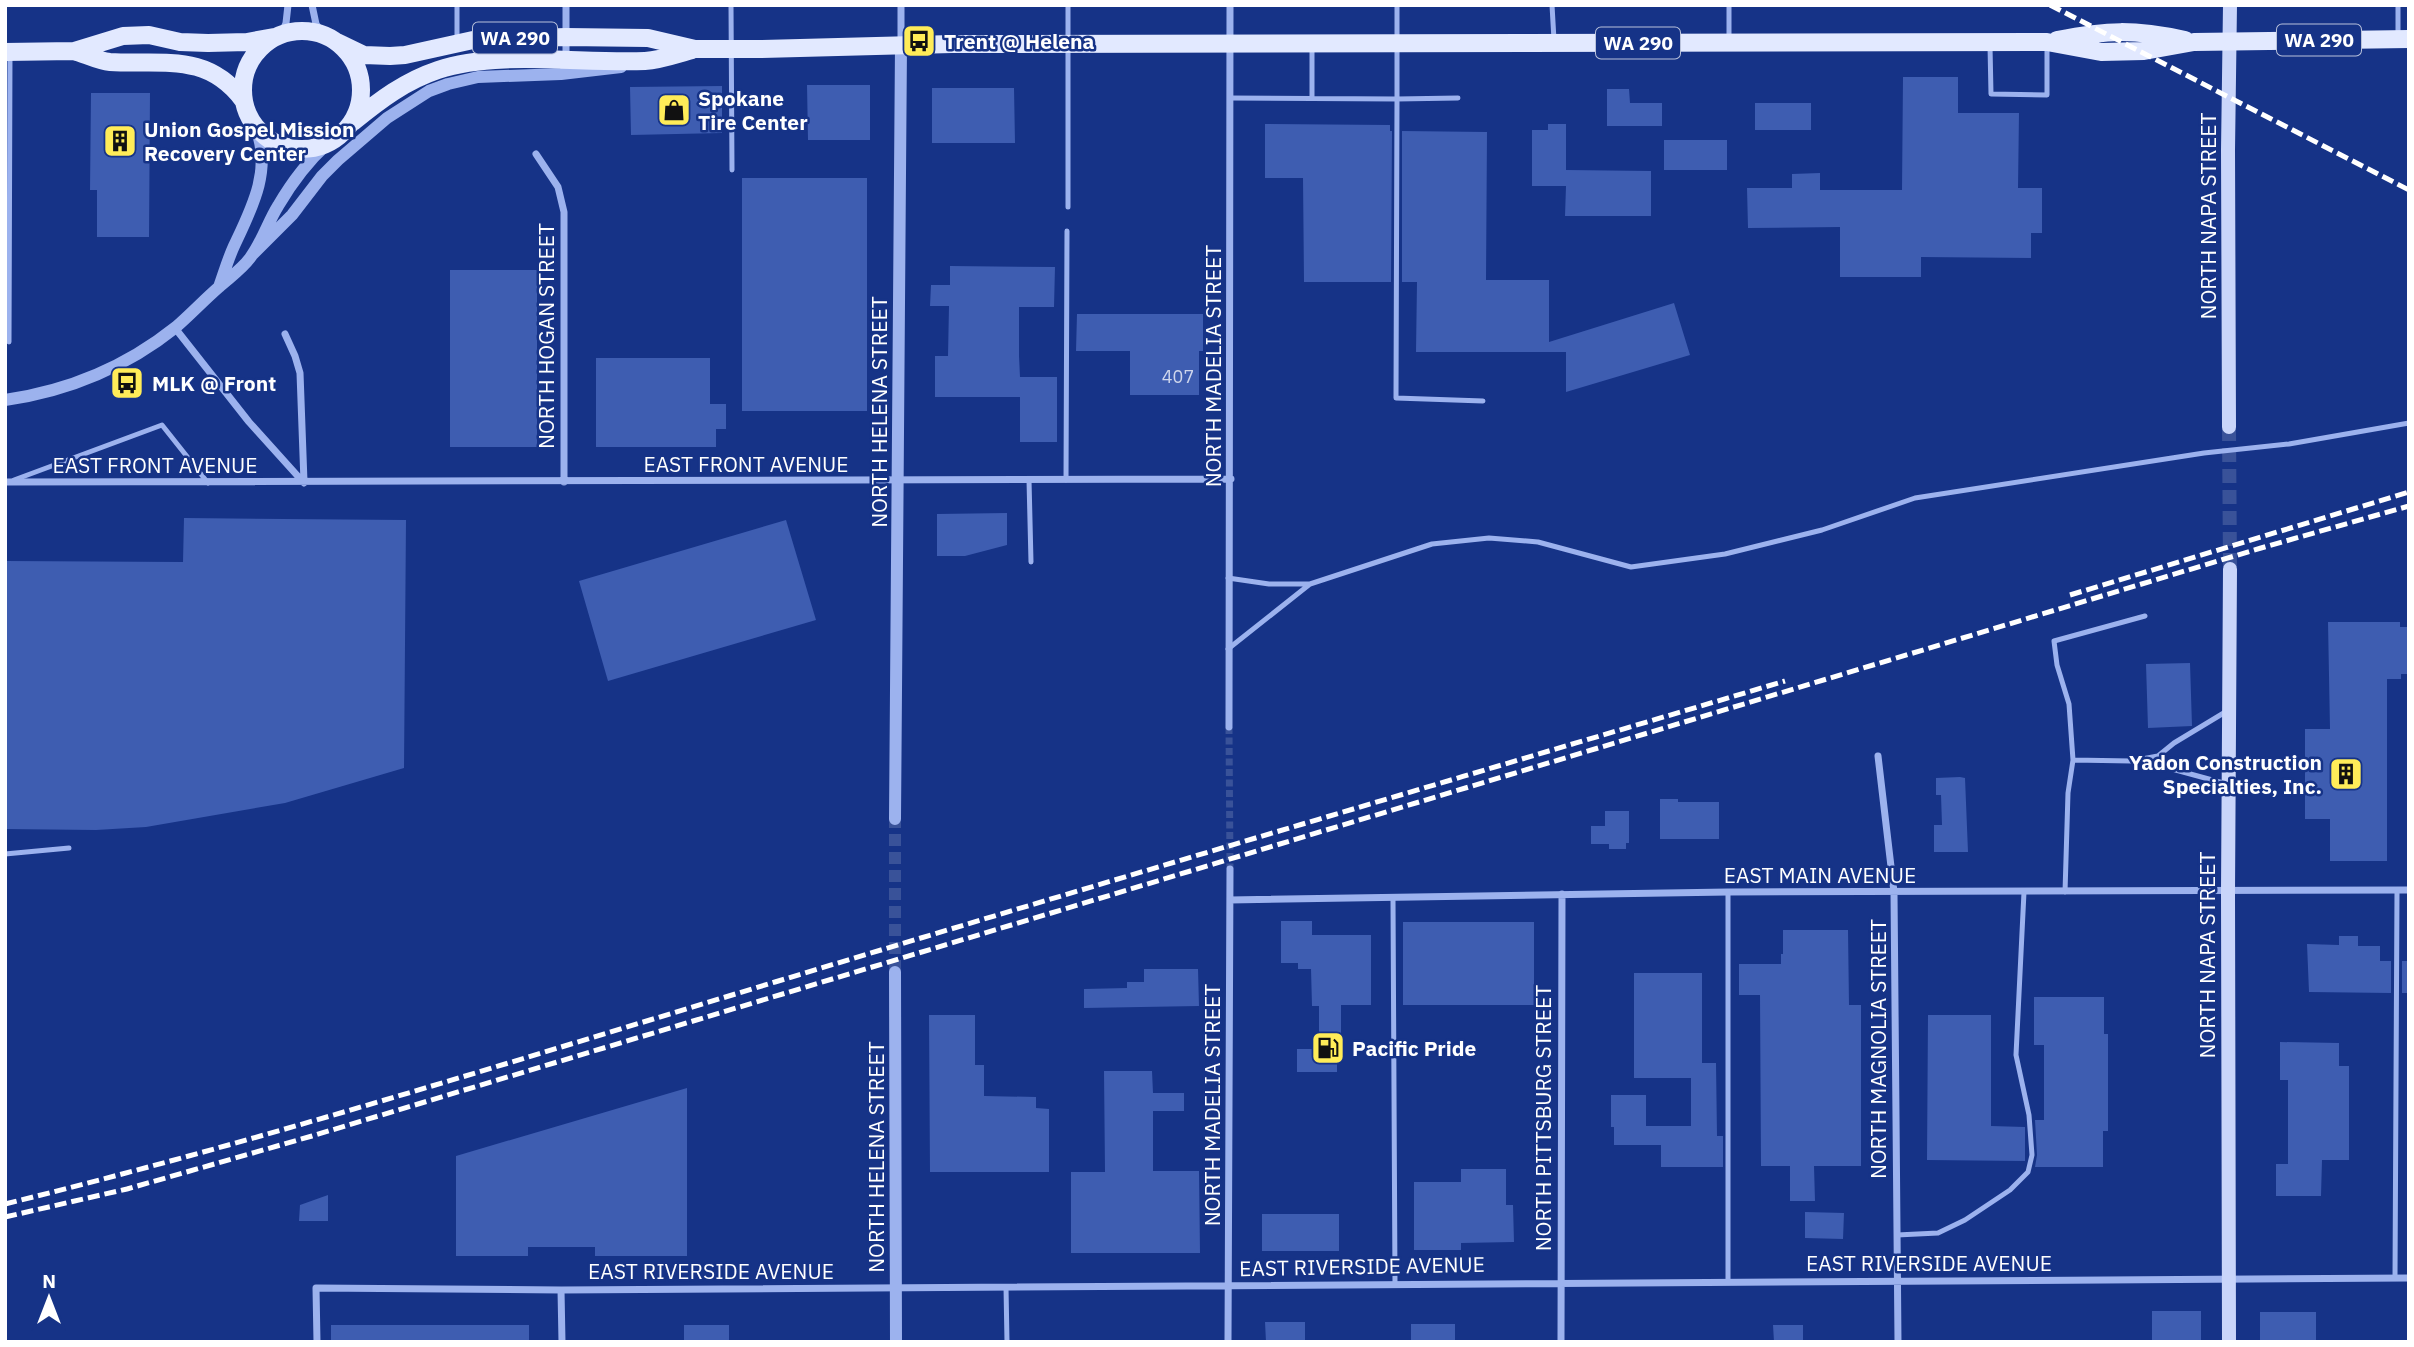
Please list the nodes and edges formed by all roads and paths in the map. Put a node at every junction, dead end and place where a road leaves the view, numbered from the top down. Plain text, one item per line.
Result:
1 (288, 5) edge
2 (312, 5) edge
3 (457, 5) edge
4 (566, 5) edge
5 (731, 5) edge
6 (901, 5) edge
7 (1068, 5) edge
8 (1230, 5) edge
9 (1397, 5) edge
10 (1552, 5) edge
11 (1730, 5) edge
12 (2230, 5) edge
13 (2398, 5) edge
14 (279, 36) junction
15 (566, 37) junction
16 (330, 39) junction
17 (2403, 39) edge
18 (2230, 41) junction
19 (2046, 42) junction
20 (457, 43) junction
21 (1554, 43) junction
22 (1729, 43) junction
23 (1990, 43) junction
24 (1068, 44) junction
25 (1398, 44) junction
26 (901, 45) junction
27 (1230, 45) junction
28 (1312, 45) junction
29 (695, 49) junction
30 (731, 49) junction
31 (74, 51) junction
32 (8, 52) edge
33 (566, 61) junction
34 (648, 61) junction
35 (1230, 98) junction
36 (1312, 98) junction
37 (1458, 98) dead end
38 (1397, 99) junction
39 (243, 100) junction
40 (350, 125) junction
41 (256, 128) junction
42 (328, 143) junction
43 (536, 154) dead end
44 (732, 170) dead end
45 (1068, 207) dead end
46 (1068, 231) dead end
47 (253, 255) junction
48 (219, 287) junction
49 (7, 298) edge
50 (174, 328) junction
51 (285, 334) dead end
52 (9, 342) dead end
53 (5, 400) edge
54 (1483, 401) dead end
55 (2409, 423) edge
56 (2229, 426) tunnel mouth
57 (1066, 480) junction
58 (1231, 480) junction
59 (898, 481) junction
60 (1028, 481) junction
61 (7, 482) edge
62 (564, 482) junction
63 (208, 483) junction
64 (304, 483) junction
65 (1031, 562) dead end
66 (2230, 569) tunnel mouth
67 (1228, 579) junction
68 (1310, 584) junction
69 (2145, 616) dead end
70 (1228, 649) junction
71 (2229, 709) junction
72 (1229, 727) tunnel mouth
73 (1878, 756) dead end
74 (2158, 756) junction
75 (2073, 760) junction
76 (2229, 784) junction
77 (895, 819) tunnel mouth
78 (69, 848) dead end
79 (5, 854) edge
80 (1230, 869) tunnel mouth
81 (2409, 890) edge
82 (2397, 891) junction
83 (1728, 892) junction
84 (1894, 892) junction
85 (2024, 892) junction
86 (2065, 892) junction
87 (2228, 892) junction
88 (1562, 894) junction
89 (1393, 899) junction
90 (1230, 900) junction
91 (895, 972) tunnel mouth
92 (1896, 1235) junction
93 (2395, 1278) junction
94 (2409, 1278) edge
95 (2228, 1279) junction
96 (1897, 1280) junction
97 (1560, 1282) junction
98 (1728, 1282) junction
99 (1395, 1283) junction
100 (1228, 1285) junction
101 (896, 1287) junction
102 (1006, 1287) junction
103 (561, 1290) junction
104 (317, 1342) edge
105 (562, 1342) edge
106 (896, 1342) edge
107 (1007, 1342) edge
108 (1228, 1342) edge
109 (1561, 1342) edge
110 (1898, 1342) edge
111 (2229, 1342) edge

1 - 14 street
2 - 16 street
3 - 20 lane
4 - 15 street
5 - 30 lane
6 - 26 street, NORTH HELENA STREET
7 - 24 lane
8 - 27 street, NORTH MADELIA STREET
9 - 25 lane
10 - 21 lane
11 - 22 lane
12 - 18 main road, NORTH NAPA STREET
13 - 17 lane
14 - 16 main road, WA 290
14 - 31 main road, WA 290
14 - 39 main road
15 - 20 main road, WA 290
15 - 29 main road, WA 290
15 - 33 street
16 - 20 main road, WA 290
16 - 40 main road
17 - 18 main road, WA 290
18 - 19 main road, WA 290
18 - 56 main road, NORTH NAPA STREET
19 - 23 main road, WA 290
19 - 23 lane
21 - 22 main road, WA 290
21 - 25 main road, WA 290
22 - 23 main road, WA 290
24 - 26 main road, WA 290
24 - 27 main road, WA 290
24 - 45 lane
25 - 28 main road, WA 290
25 - 38 lane
26 - 30 main road, WA 290
26 - 59 street, NORTH HELENA STREET
27 - 28 main road, WA 290
27 - 35 street, NORTH MADELIA STREET
28 - 36 lane
29 - 30 main road, WA 290
29 - 34 main road, WA 290
30 - 44 lane
31 - 32 main road, WA 290
31 - 39 main road, WA 290
32 - 49 lane
33 - 34 main road, WA 290
33 - 40 main road, WA 290
34 - 47 street
35 - 36 lane
35 - 58 street, NORTH MADELIA STREET
36 - 38 lane
37 - 38 lane
38 - 54 lane
39 - 41 main road, WA 290
40 - 42 main road, WA 290
41 - 42 main road
41 - 48 street
42 - 47 street
43 - 62 street, NORTH HOGAN STREET
46 - 57 lane
47 - 48 street
48 - 50 street
49 - 52 lane
50 - 53 street
50 - 64 street, EAST FRONT AVENUE
51 - 64 street
55 - 68 lane
57 - 58 street, EAST FRONT AVENUE
57 - 60 street, EAST FRONT AVENUE
58 - 67 street, NORTH MADELIA STREET
59 - 60 street, EAST FRONT AVENUE
59 - 62 street, EAST FRONT AVENUE
59 - 77 street, NORTH HELENA STREET
60 - 65 lane
61 - 63 street, EAST FRONT AVENUE
61 - 63 lane
62 - 64 street, EAST FRONT AVENUE
63 - 64 street, EAST FRONT AVENUE
66 - 71 main road, NORTH NAPA STREET
67 - 68 lane
67 - 70 street, NORTH MADELIA STREET
68 - 70 lane
69 - 75 lane
70 - 72 street, NORTH MADELIA STREET
71 - 74 lane
71 - 76 main road, NORTH NAPA STREET
73 - 84 street, NORTH MAGNOLIA STREET
74 - 75 lane
74 - 76 lane
75 - 86 lane
76 - 87 main road, NORTH NAPA STREET
78 - 79 lane
80 - 90 street, NORTH MADELIA STREET
81 - 82 street, EAST MAIN AVENUE
82 - 87 street, EAST MAIN AVENUE
82 - 93 lane
83 - 84 street, EAST MAIN AVENUE
83 - 88 street, EAST MAIN AVENUE
83 - 98 lane
84 - 85 street, EAST MAIN AVENUE
84 - 92 street, NORTH MAGNOLIA STREET
85 - 86 street, EAST MAIN AVENUE
85 - 92 lane
86 - 87 street, EAST MAIN AVENUE
87 - 95 main road, NORTH NAPA STREET
88 - 89 street, EAST MAIN AVENUE
88 - 97 street, NORTH PITTSBURG STREET
89 - 90 street, EAST MAIN AVENUE
89 - 99 lane
90 - 100 street, NORTH MADELIA STREET
91 - 101 street, NORTH HELENA STREET
92 - 96 street, NORTH MAGNOLIA STREET
93 - 94 street, EAST RIVERSIDE AVENUE
93 - 95 street, EAST RIVERSIDE AVENUE
95 - 96 street, EAST RIVERSIDE AVENUE
95 - 111 main road, NORTH NAPA STREET
96 - 98 street, EAST RIVERSIDE AVENUE
96 - 110 street, NORTH MAGNOLIA STREET
97 - 98 street, EAST RIVERSIDE AVENUE
97 - 99 street, EAST RIVERSIDE AVENUE
97 - 109 street, NORTH PITTSBURG STREET
99 - 100 street, EAST RIVERSIDE AVENUE
100 - 102 street, EAST RIVERSIDE AVENUE
100 - 108 street, NORTH MADELIA STREET
101 - 102 street, EAST RIVERSIDE AVENUE
101 - 103 street, EAST RIVERSIDE AVENUE
101 - 106 street, NORTH HELENA STREET
102 - 107 lane
103 - 104 street, EAST RIVERSIDE AVENUE
103 - 105 street

